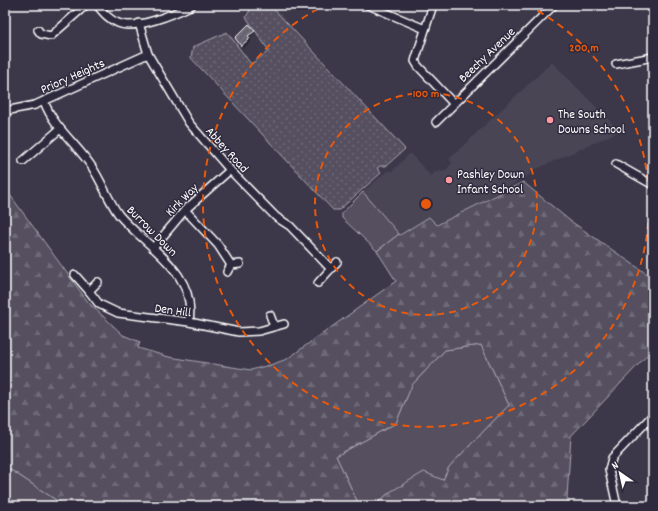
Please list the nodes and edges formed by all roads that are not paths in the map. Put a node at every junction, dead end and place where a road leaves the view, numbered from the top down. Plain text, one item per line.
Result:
1 (86, 5) edge
2 (97, 5) edge
3 (192, 5) edge
4 (368, 5) edge
5 (433, 5) edge
6 (552, 6) edge
7 (139, 23) junction
8 (425, 29) junction
9 (38, 30) dead end
10 (148, 54) junction
11 (653, 57) edge
12 (616, 64) dead end
13 (44, 101) junction
14 (453, 103) junction
15 (5, 111) edge
16 (436, 122) dead end
17 (60, 129) junction
18 (24, 161) dead end
19 (616, 164) dead end
20 (230, 170) junction
21 (653, 185) edge
22 (185, 210) junction
23 (153, 248) junction
24 (337, 262) dead end
25 (240, 264) dead end
26 (232, 265) junction
27 (331, 269) junction
28 (227, 272) dead end
29 (75, 275) dead end
30 (98, 282) dead end
31 (318, 282) dead end
32 (89, 290) junction
33 (270, 315) dead end
34 (189, 322) junction
35 (284, 324) dead end
36 (274, 326) junction
37 (653, 415) edge
38 (617, 506) edge

1 - 9 street
2 - 7 street
3 - 7 street
4 - 8 street
5 - 8 street
6 - 14 street, Beechy Avenue
7 - 10 street, Abbey Road
8 - 14 street
10 - 13 street, Priory Heights
10 - 20 street, Abbey Road
11 - 12 street
13 - 15 street, Priory Heights
13 - 17 street, Burrow Down
14 - 16 street, Beechy Avenue
17 - 18 street
17 - 23 street, Burrow Down
19 - 21 street
20 - 22 street, Kirk Way
20 - 27 street, Abbey Road
22 - 23 street, Kirk Way
22 - 26 street
23 - 34 street, Burrow Down
24 - 27 street
25 - 26 street
26 - 28 street
27 - 31 street
29 - 32 street, Den Hill
30 - 32 street
32 - 34 street, Den Hill
33 - 36 street
34 - 36 street, Den Hill
35 - 36 street, Den Hill
37 - 38 street

